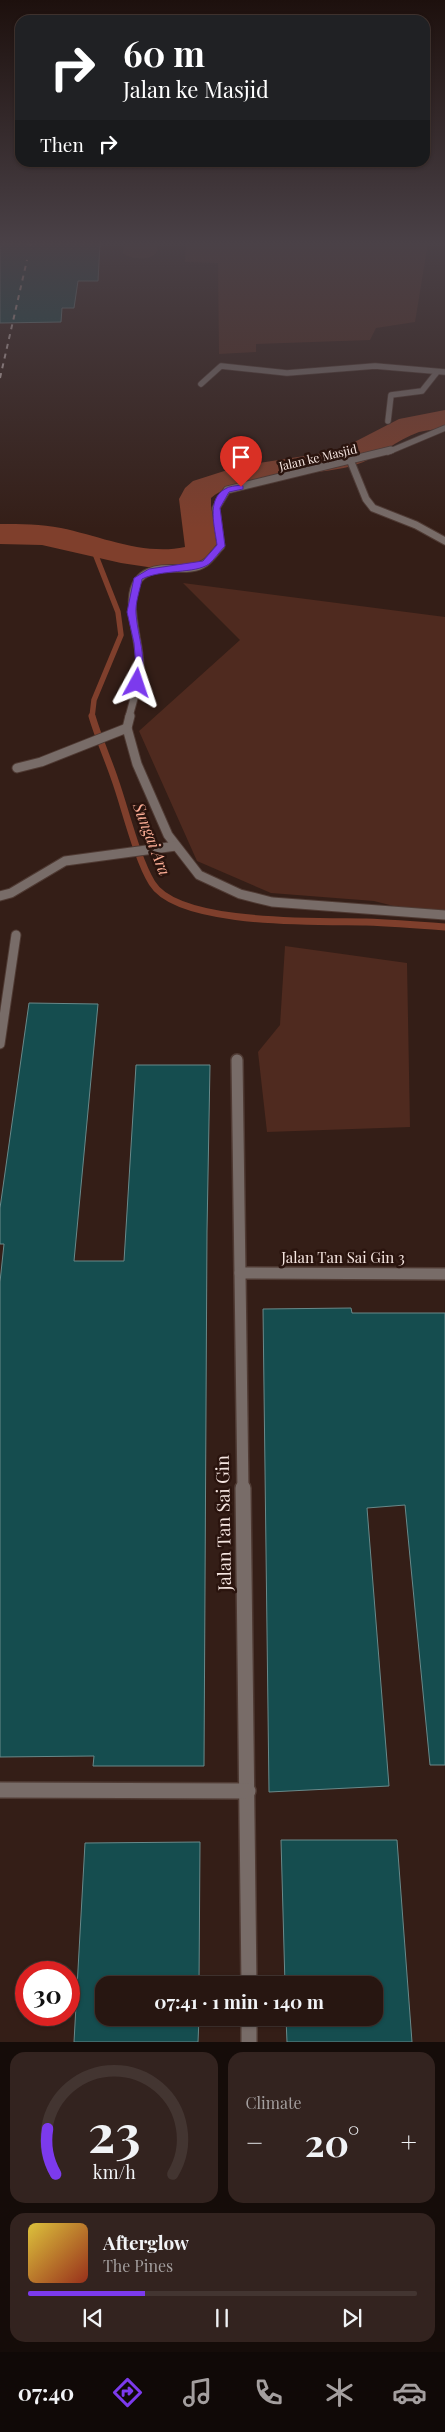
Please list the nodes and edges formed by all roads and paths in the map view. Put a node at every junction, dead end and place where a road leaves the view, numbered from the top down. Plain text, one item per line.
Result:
1 (436, 372) junction
2 (445, 372) edge
3 (201, 384) dead end
4 (388, 421) dead end
5 (445, 428) edge
6 (351, 462) junction
7 (445, 541) edge
8 (126, 728) junction
9 (17, 768) dead end
10 (172, 847) junction
11 (0, 896) edge
12 (445, 915) edge
13 (16, 935) dead end
14 (0, 962) edge
15 (12, 962) junction
16 (0, 1044) edge
17 (237, 1060) dead end
18 (240, 1273) junction
19 (445, 1274) edge
20 (0, 1790) edge
21 (248, 1791) junction
22 (249, 1976) edge
23 (249, 2026) edge
24 (249, 2042) edge

1 - 2 street
1 - 3 street
1 - 4 street
5 - 6 street, Jalan ke Masjid
6 - 7 street
6 - 8 street, Jalan ke Masjid
8 - 9 street
8 - 10 street
10 - 11 street
10 - 12 street
13 - 15 street
14 - 15 street
15 - 16 street
17 - 18 street, Jalan Tan Sai Gin
18 - 19 street, Jalan Tan Sai Gin 3
18 - 21 street, Jalan Tan Sai Gin
20 - 21 street
21 - 22 street, Jalan Tan Sai Gin
23 - 24 street

